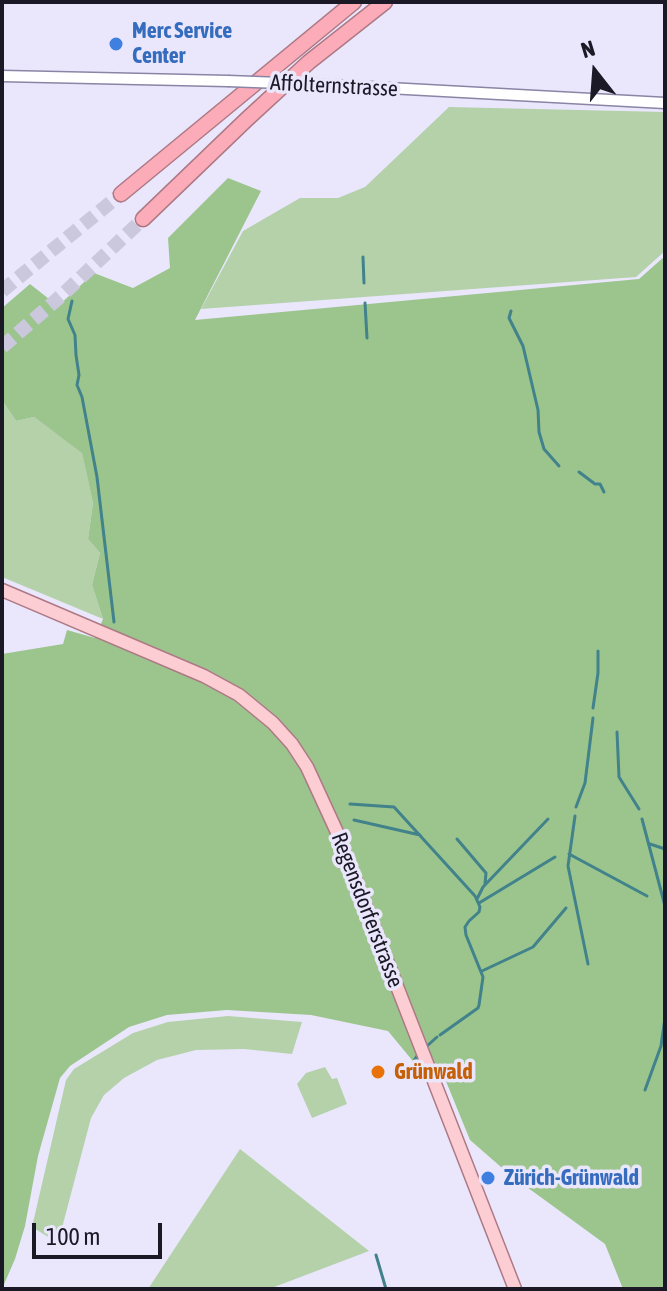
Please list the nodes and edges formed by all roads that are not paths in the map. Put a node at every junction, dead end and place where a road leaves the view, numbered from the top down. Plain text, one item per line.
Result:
1 (354, 2) edge
2 (385, 2) edge
3 (2, 76) edge
4 (665, 103) edge
5 (121, 194) tunnel mouth
6 (143, 219) tunnel mouth
7 (2, 590) edge
8 (515, 1289) edge

1 - 5 highway
2 - 6 highway
3 - 4 street, Affolternstrasse, bridge
7 - 8 main road, Regensdorferstrasse

